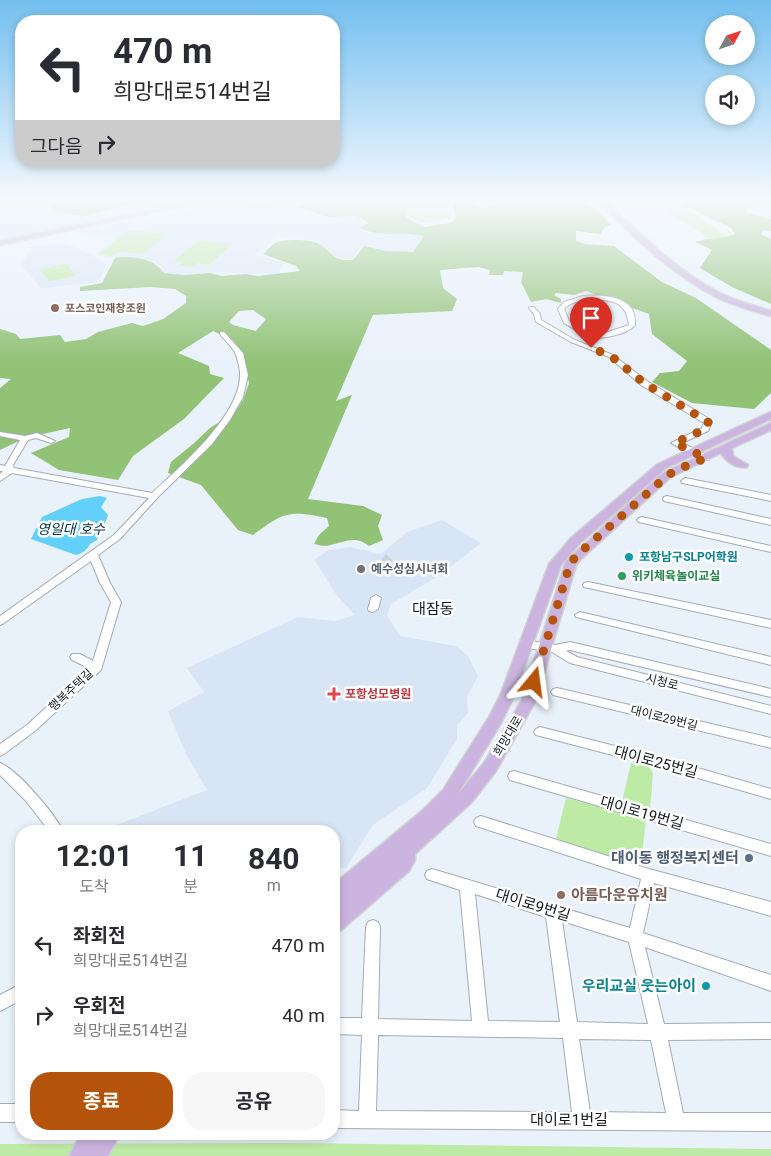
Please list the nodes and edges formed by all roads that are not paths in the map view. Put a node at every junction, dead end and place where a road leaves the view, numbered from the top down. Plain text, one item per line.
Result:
1 (662, 255) edge
2 (532, 308) dead end
3 (771, 314) edge
4 (222, 333) dead end
5 (585, 335) junction
6 (573, 340) junction
7 (771, 415) edge
8 (771, 426) edge
9 (46, 430) dead end
10 (0, 434) edge
11 (37, 434) junction
12 (25, 438) junction
13 (51, 441) dead end
14 (727, 448) junction
15 (694, 451) junction
16 (706, 458) junction
17 (743, 465) dead end
18 (5, 469) edge
19 (0, 478) edge
20 (685, 480) dead end
21 (154, 496) junction
22 (771, 498) edge
23 (667, 499) dead end
24 (642, 520) dead end
25 (771, 522) edge
26 (771, 549) edge
27 (93, 556) junction
28 (588, 585) dead end
29 (376, 598) dead end
30 (373, 610) dead end
31 (580, 615) dead end
32 (0, 621) edge
33 (771, 624) edge
34 (525, 644) junction
35 (550, 648) junction
36 (76, 657) dead end
37 (771, 661) edge
38 (96, 667) junction
39 (557, 692) dead end
40 (771, 693) edge
41 (771, 710) edge
42 (540, 732) dead end
43 (771, 743) edge
44 (0, 751) edge
45 (0, 768) edge
46 (514, 776) dead end
47 (771, 794) edge
48 (481, 822) dead end
49 (52, 825) edge
50 (401, 848) junction
51 (771, 850) edge
52 (432, 875) dead end
53 (649, 876) junction
54 (340, 880) edge
55 (467, 886) junction
56 (340, 891) edge
57 (340, 906) edge
58 (771, 909) edge
59 (553, 911) junction
60 (340, 920) edge
61 (373, 928) dead end
62 (635, 937) junction
63 (771, 983) edge
64 (15, 995) edge
65 (0, 1003) edge
66 (340, 1026) edge
67 (370, 1026) junction
68 (481, 1029) junction
69 (571, 1029) junction
70 (771, 1031) edge
71 (658, 1032) junction
72 (15, 1112) edge
73 (0, 1113) edge
74 (340, 1119) edge
75 (582, 1119) junction
76 (367, 1120) junction
77 (676, 1120) junction
78 (771, 1122) edge
79 (89, 1140) edge
80 (105, 1140) edge
81 (80, 1156) edge
82 (95, 1156) edge

1 - 3 main road
2 - 6 street
4 - 21 street
5 - 5 street
5 - 6 street
6 - 15 street
7 - 15 main road, 희망대로
8 - 14 main road, 희망대로
9 - 11 street
10 - 12 street
11 - 12 street
11 - 13 street
12 - 18 street
14 - 16 main road, 희망대로
14 - 17 main road
15 - 16 street
15 - 34 main road, 희망대로
16 - 35 main road, 희망대로
18 - 19 street
18 - 21 street
20 - 22 street
21 - 27 street
23 - 25 street
24 - 26 street
27 - 32 street
27 - 38 street, 행복주택길
28 - 33 street
29 - 30 street
31 - 37 street
34 - 35 street, 시청로
34 - 50 main road, 희망대로
35 - 40 street, 시청로
35 - 41 street, 시청로
35 - 50 main road, 희망대로
36 - 38 street
38 - 44 street, 행복주택길
39 - 43 street, 대이로29번길
42 - 47 street, 대이로25번길
45 - 49 street
46 - 51 street, 대이로19번길
48 - 53 street
50 - 54 main road
50 - 56 main road, 희망대로
50 - 57 main road, 희망대로
50 - 60 main road
52 - 55 street, 대이로9번길
53 - 58 street
53 - 62 street
55 - 59 street, 대이로9번길
55 - 68 street
59 - 62 street, 대이로9번길
59 - 69 street
61 - 67 street
62 - 63 street, 대이로9번길
62 - 71 street
64 - 65 street
66 - 67 street
67 - 68 street
67 - 76 street
68 - 69 street
69 - 71 street
69 - 75 street
70 - 71 street
71 - 77 street
72 - 73 street
74 - 76 street, 대이로1번길
75 - 76 street, 대이로1번길
75 - 77 street, 대이로1번길
77 - 78 street, 대이로1번길
79 - 81 main road
80 - 82 main road

